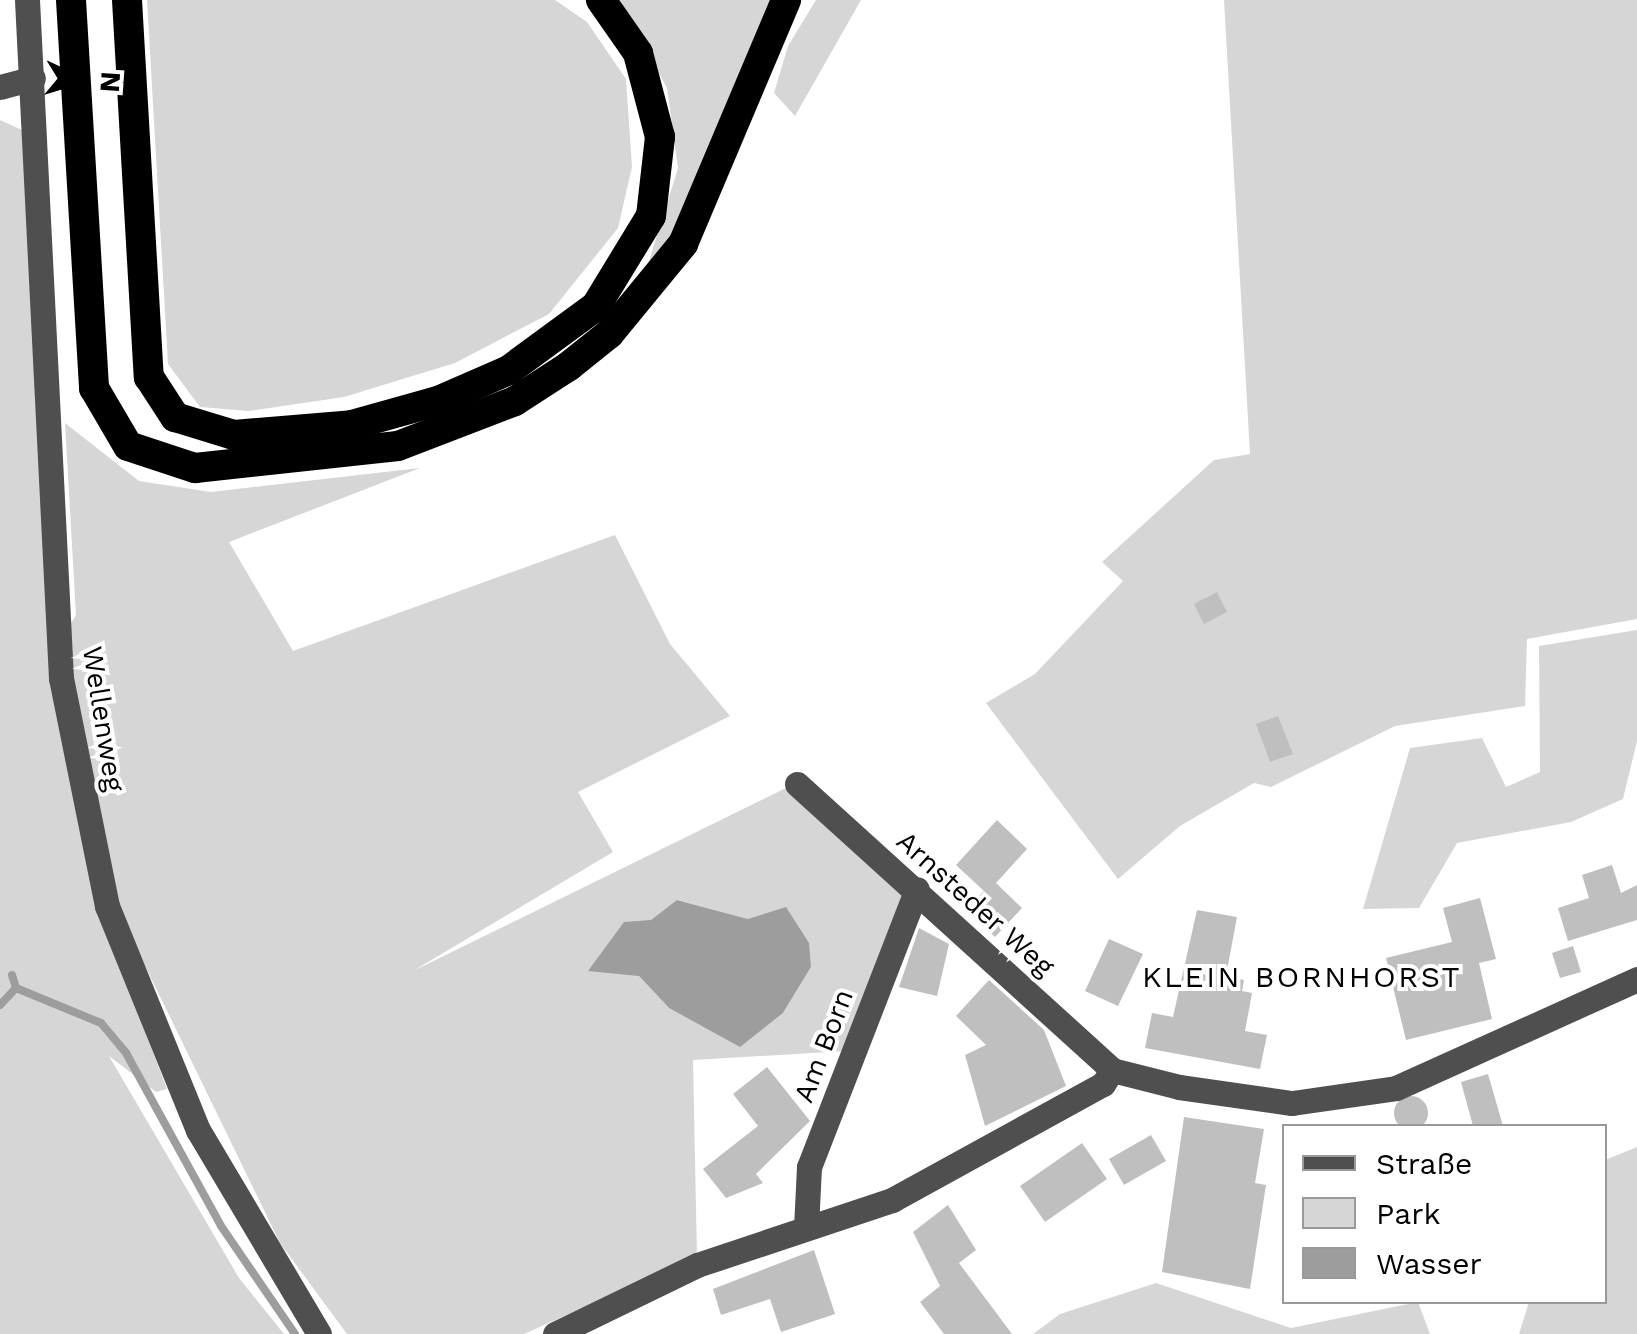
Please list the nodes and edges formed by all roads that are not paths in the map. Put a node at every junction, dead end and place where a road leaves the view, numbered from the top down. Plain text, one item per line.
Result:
1 (27, 0) edge
2 (72, 0) edge
3 (127, 0) edge
4 (601, 0) edge
5 (786, 0) edge
6 (33, 78) junction
7 (0, 86) edge
8 (797, 784) dead end
9 (917, 889) junction
10 (1637, 979) edge
11 (1112, 1070) junction
12 (806, 1228) junction
13 (319, 1334) edge
14 (555, 1334) edge

1 - 6 street, Wellenweg
2 - 5 highway
3 - 4 highway
6 - 7 street
6 - 13 street, Wellenweg
8 - 9 street, Arnsteder Weg
9 - 11 street, Arnsteder Weg
9 - 12 street, Am Born
10 - 11 street
11 - 12 street
12 - 14 street

